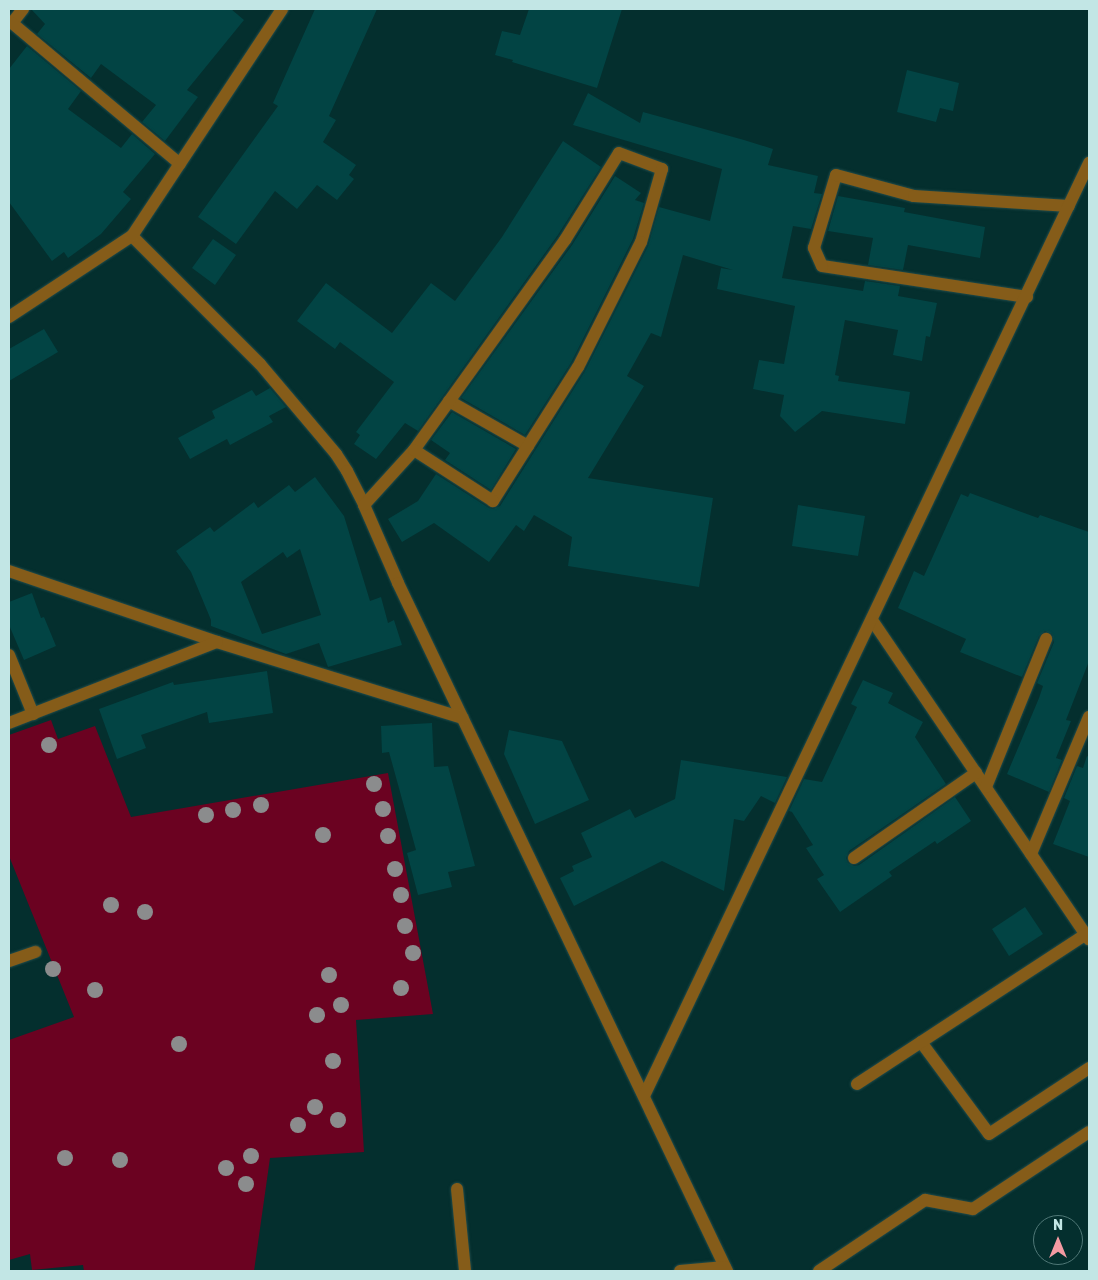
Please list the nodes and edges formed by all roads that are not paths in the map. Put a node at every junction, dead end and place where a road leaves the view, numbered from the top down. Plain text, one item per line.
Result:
1 (23, 9) edge
2 (282, 9) edge
3 (1089, 163) edge
4 (180, 164) junction
5 (1069, 206) junction
6 (132, 236) junction
7 (1027, 297) junction
8 (9, 317) edge
9 (449, 401) junction
10 (528, 446) junction
11 (414, 450) junction
12 (364, 505) junction
13 (9, 572) edge
14 (872, 620) junction
15 (1046, 640) dead end
16 (217, 642) junction
17 (9, 655) edge
18 (33, 714) junction
19 (1089, 717) edge
20 (463, 718) junction
21 (9, 723) edge
22 (976, 773) junction
23 (986, 787) junction
24 (1031, 854) junction
25 (854, 858) dead end
26 (1088, 936) edge
27 (35, 952) dead end
28 (9, 962) edge
29 (921, 1042) junction
30 (1089, 1068) edge
31 (857, 1084) dead end
32 (644, 1096) junction
33 (1089, 1132) edge
34 (457, 1189) dead end
35 (726, 1269) edge
36 (465, 1271) edge
37 (680, 1271) edge
38 (819, 1271) edge

1 - 4 street
2 - 4 street
3 - 5 street
4 - 6 street
5 - 7 street
5 - 7 street
6 - 8 street
6 - 12 street
7 - 14 street
9 - 10 street
9 - 10 street
9 - 11 street
10 - 11 street
11 - 12 street
12 - 20 street
13 - 16 street
14 - 22 street
14 - 32 street
15 - 23 street
16 - 18 street
16 - 20 street
17 - 18 street
18 - 21 street
19 - 24 street
20 - 32 street
22 - 23 street
22 - 25 street
23 - 24 street
24 - 26 street
26 - 29 street
27 - 28 street
29 - 30 street
29 - 31 street
32 - 35 street
33 - 38 street
34 - 36 street
35 - 37 street

